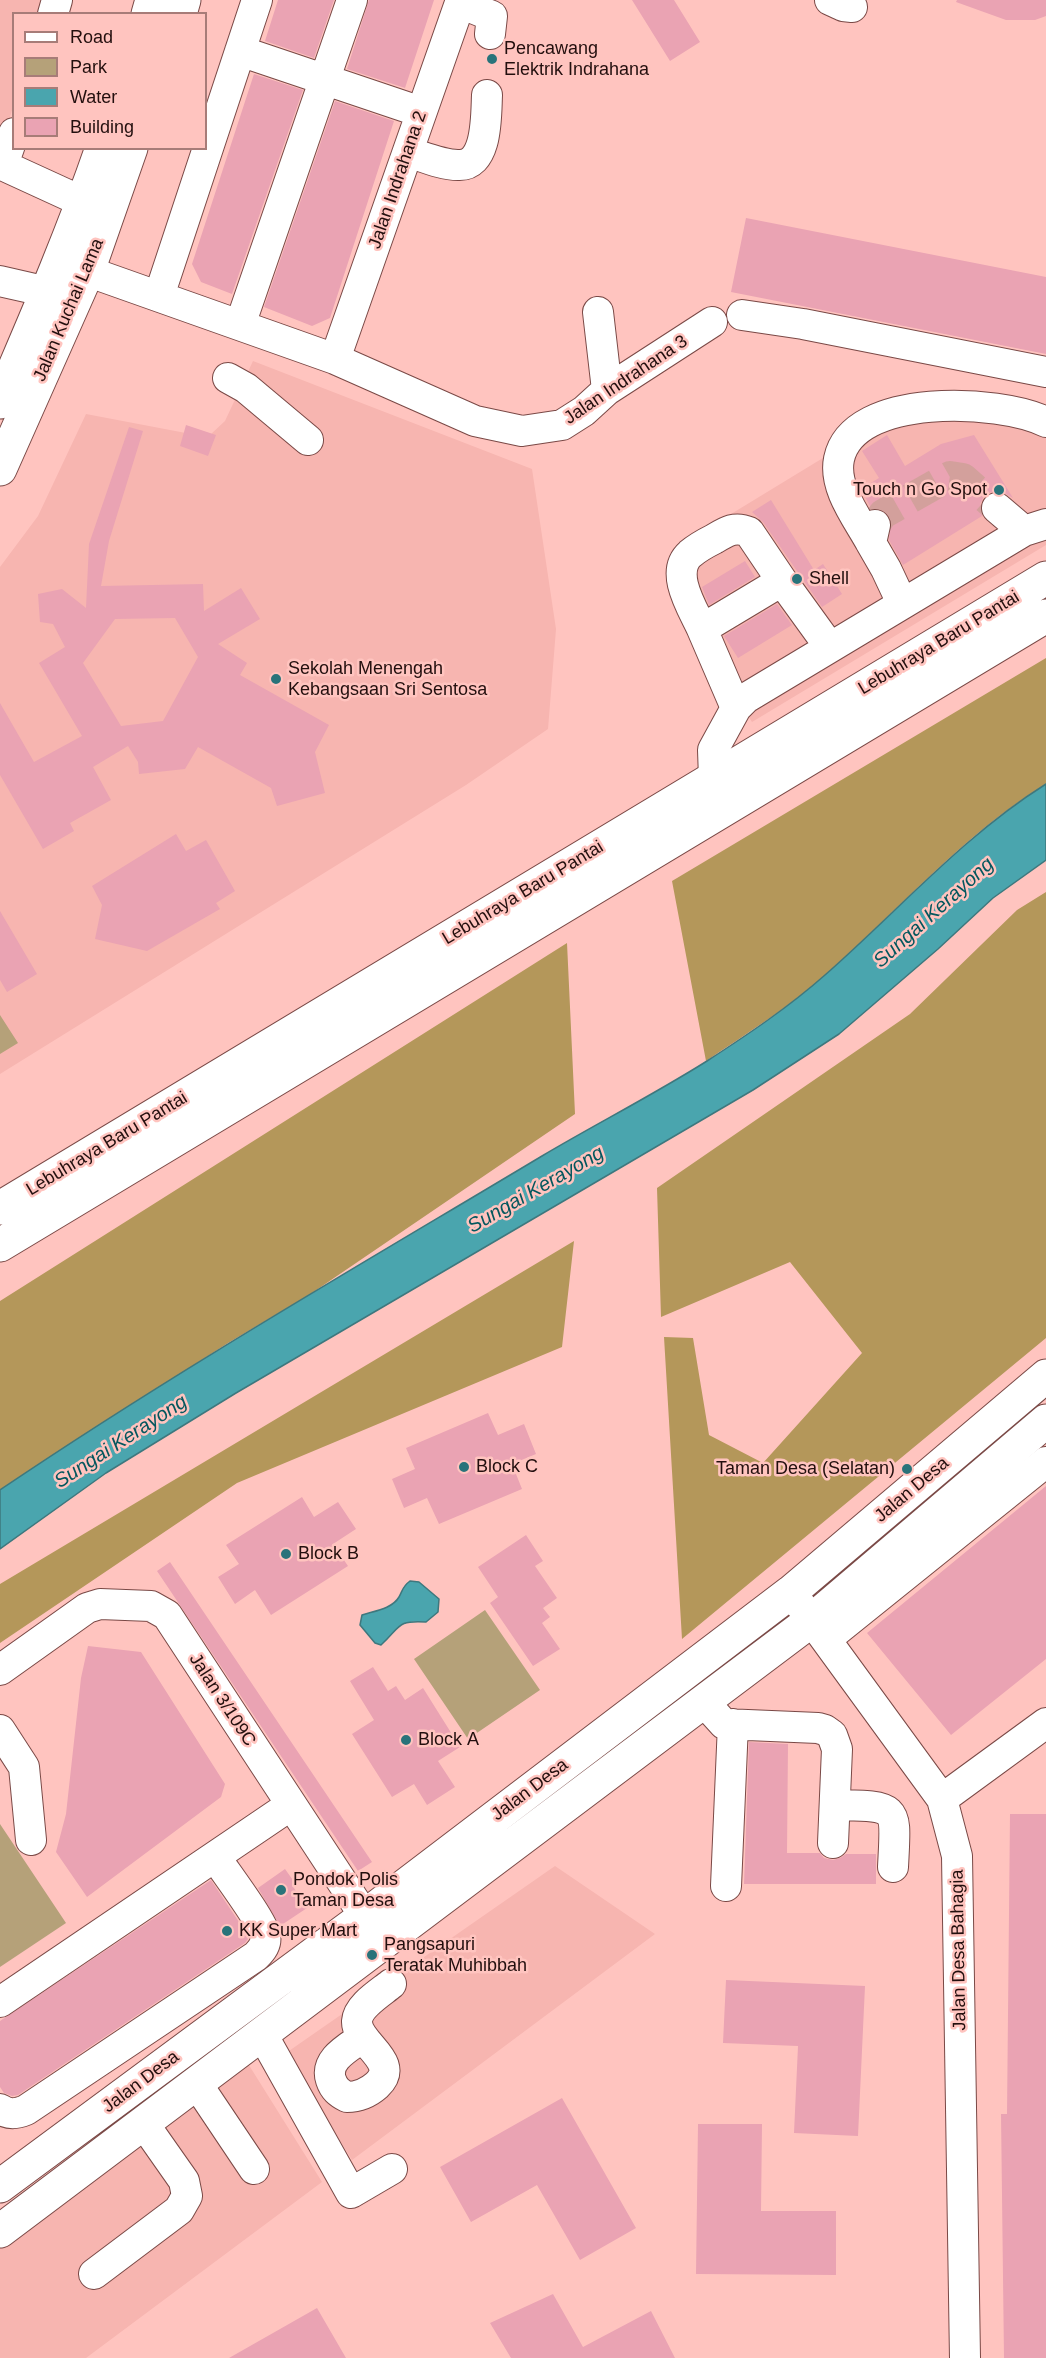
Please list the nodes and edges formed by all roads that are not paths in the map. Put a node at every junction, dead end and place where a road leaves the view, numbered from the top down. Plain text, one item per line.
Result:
1 (257, 0) edge
2 (352, 0) edge
3 (460, 2) edge
4 (490, 34) dead end
5 (240, 51) junction
6 (325, 80) junction
7 (487, 95) dead end
8 (421, 112) junction
9 (12, 138) edge
10 (101, 150) edge
11 (131, 150) edge
12 (408, 152) junction
13 (1, 164) edge
14 (83, 202) junction
15 (74, 266) junction
16 (0, 281) edge
17 (48, 292) junction
18 (159, 296) junction
19 (598, 312) dead end
20 (742, 315) dead end
21 (712, 322) dead end
22 (240, 325) junction
23 (335, 359) junction
24 (1046, 372) edge
25 (228, 378) dead end
26 (607, 390) junction
27 (0, 402) edge
28 (1046, 422) edge
29 (308, 440) dead end
30 (0, 469) edge
31 (997, 508) tunnel mouth
32 (1035, 528) edge
33 (1046, 578) edge
34 (782, 581) junction
35 (902, 603) junction
36 (1046, 616) edge
37 (702, 629) junction
38 (829, 646) junction
39 (736, 708) junction
40 (714, 778) junction
41 (0, 1208) edge
42 (0, 1245) edge
43 (1046, 1376) edge
44 (1046, 1421) edge
45 (1046, 1462) edge
46 (791, 1592) junction
47 (819, 1629) junction
48 (0, 1670) edge
49 (704, 1702) junction
50 (1046, 1723) edge
51 (733, 1724) junction
52 (0, 1730) edge
53 (942, 1799) junction
54 (291, 1805) junction
55 (837, 1805) junction
56 (31, 1840) dead end
57 (833, 1843) dead end
58 (216, 1858) junction
59 (893, 1867) dead end
60 (726, 1886) dead end
61 (374, 1929) junction
62 (391, 1984) dead end
63 (0, 2002) edge
64 (262, 2034) junction
65 (363, 2037) dead end
66 (197, 2084) junction
67 (0, 2109) edge
68 (144, 2124) junction
69 (254, 2169) dead end
70 (392, 2169) dead end
71 (0, 2186) edge
72 (0, 2231) edge
73 (94, 2274) dead end
74 (965, 2358) edge

1 - 5 street
2 - 6 street
3 - 4 street
3 - 8 street, Jalan Indrahana 2
5 - 6 street
5 - 18 street
6 - 8 street
6 - 22 street
7 - 12 street
8 - 12 street, Jalan Indrahana 2
9 - 13 street
10 - 14 main road, Jalan Kuchai Lama
11 - 15 main road, Jalan Kuchai Lama
12 - 23 street, Jalan Indrahana 2
13 - 14 street
14 - 15 main road, Jalan Kuchai Lama
15 - 17 main road, Jalan Kuchai Lama
15 - 18 street, Jalan Indrahana 3
15 - 30 main road, Jalan Kuchai Lama
16 - 17 street
17 - 27 main road, Jalan Kuchai Lama
18 - 22 street, Jalan Indrahana 3
19 - 26 street
20 - 24 street
21 - 26 street, Jalan Indrahana 3
22 - 23 street, Jalan Indrahana 3
23 - 26 street, Jalan Indrahana 3
25 - 29 street
28 - 35 street
31 - 32 street
32 - 35 street
33 - 40 main road, Lebuhraya Baru Pantai
34 - 37 street
34 - 37 street
34 - 38 street
35 - 38 street
36 - 42 main road, Lebuhraya Baru Pantai
37 - 39 street
38 - 39 street
39 - 40 street
40 - 41 main road, Lebuhraya Baru Pantai
43 - 46 main road, Jalan Desa
44 - 47 main road, Jalan Desa
45 - 47 street, Jalan Desa
46 - 47 street, Jalan Desa Bahagia
46 - 61 main road, Jalan Desa
47 - 49 main road, Jalan Desa
47 - 53 street, Jalan Desa Bahagia
48 - 54 street, Jalan 3/109C
49 - 51 street
49 - 61 main road, Jalan Desa
50 - 53 street
51 - 55 street
51 - 60 street
52 - 56 street
53 - 74 street, Jalan Desa Bahagia
54 - 58 street
54 - 61 street, Jalan 3/109C
55 - 57 street
55 - 59 street
58 - 63 street
58 - 67 street
61 - 64 main road, Jalan Desa
61 - 71 main road, Jalan Desa
62 - 65 street
64 - 66 main road, Jalan Desa
64 - 70 street
66 - 68 main road, Jalan Desa
66 - 69 street
68 - 72 main road, Jalan Desa
68 - 73 street

